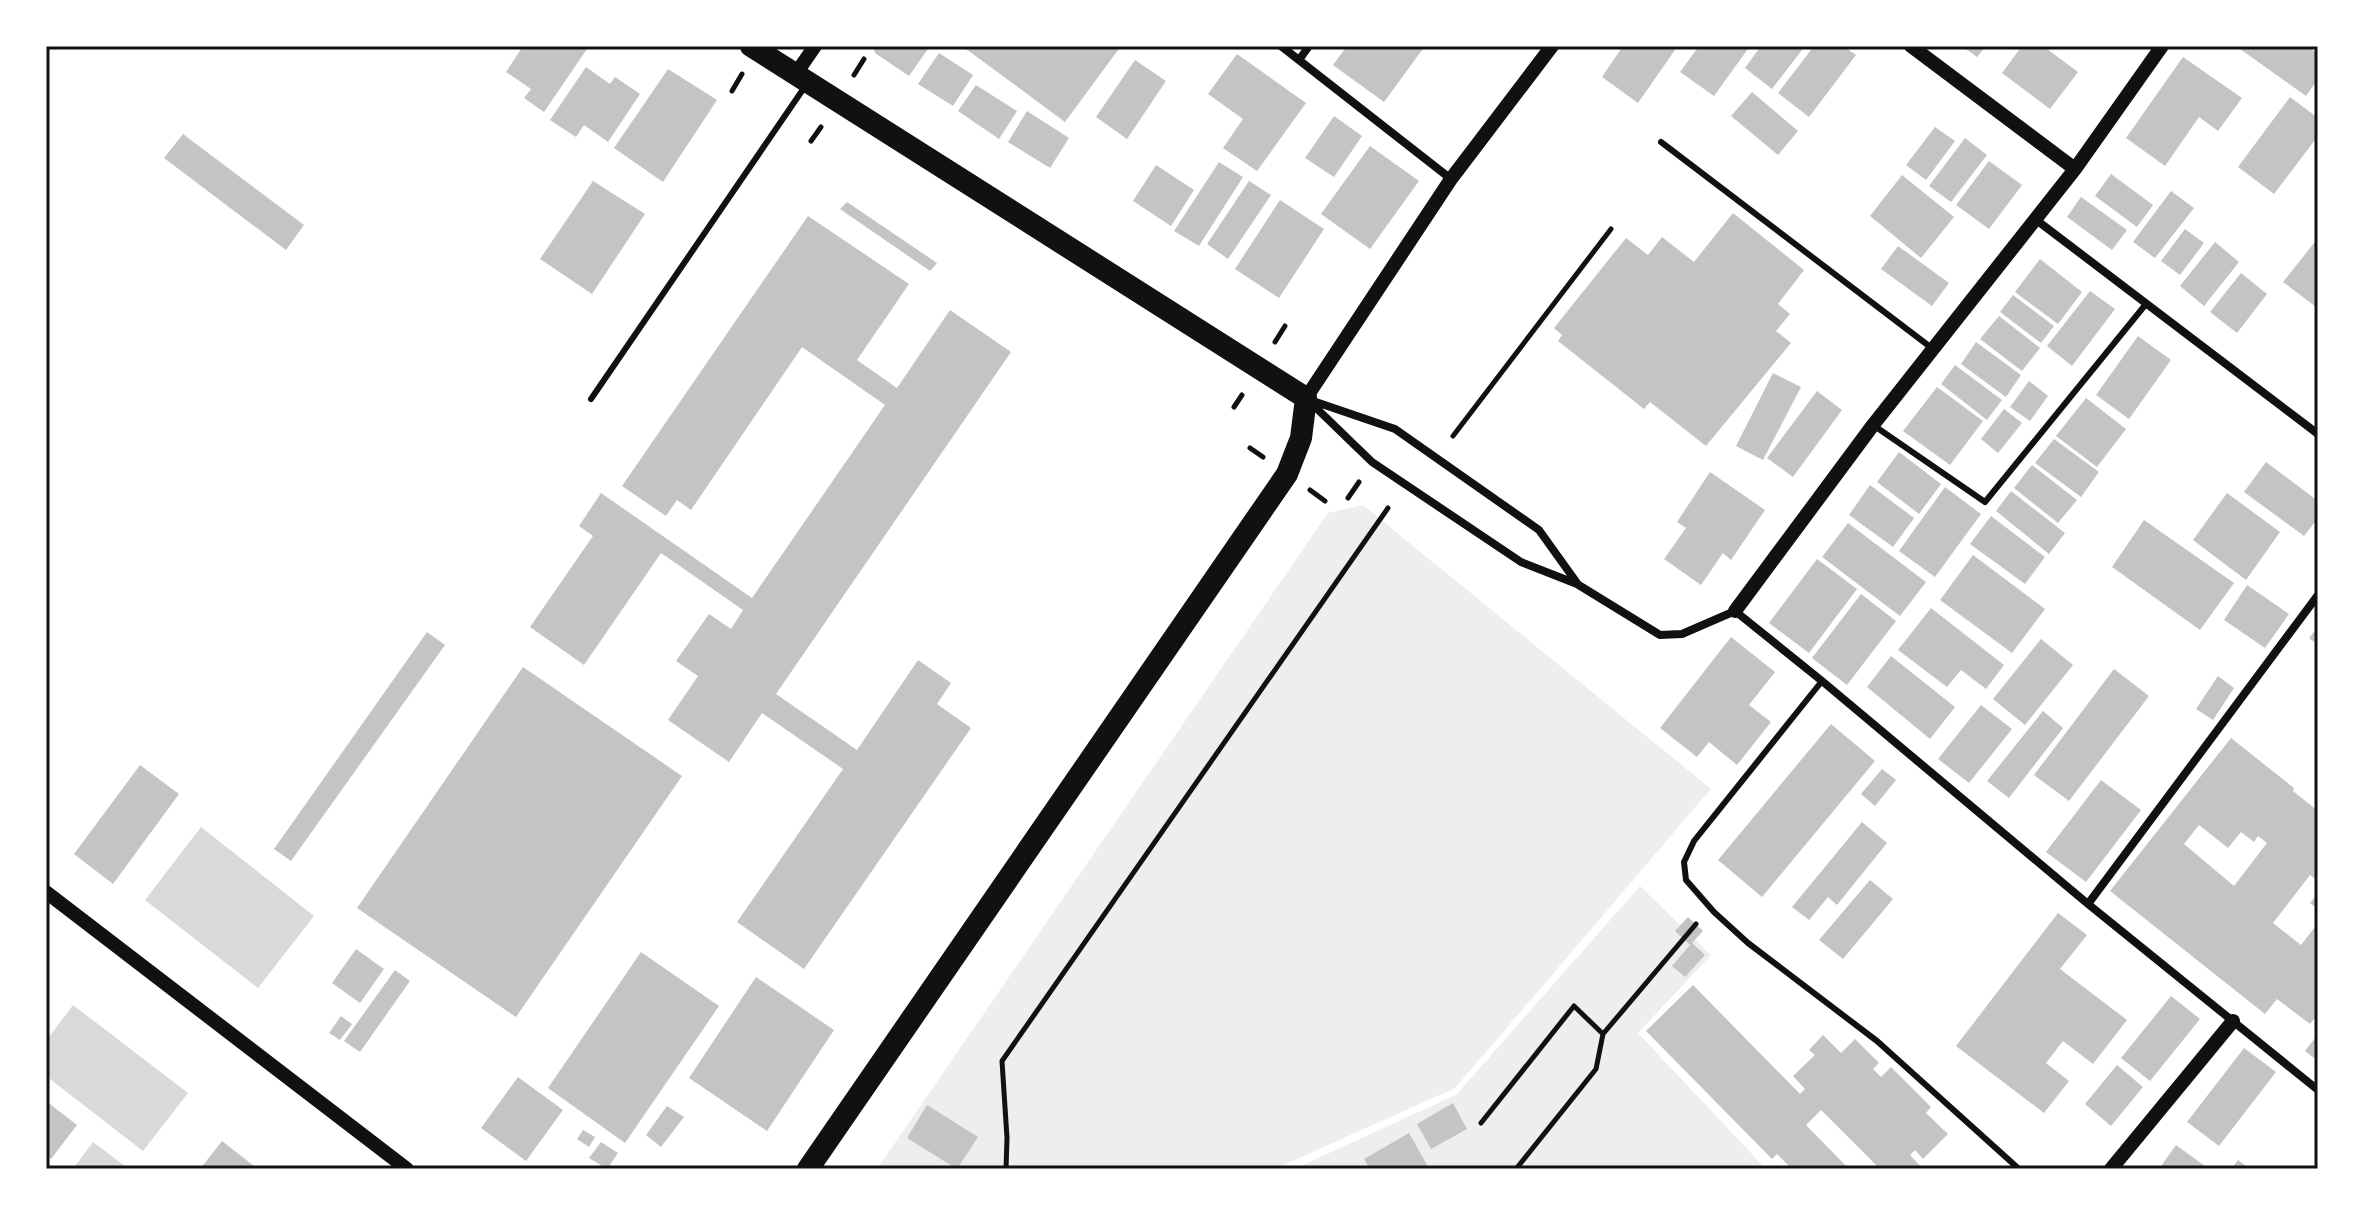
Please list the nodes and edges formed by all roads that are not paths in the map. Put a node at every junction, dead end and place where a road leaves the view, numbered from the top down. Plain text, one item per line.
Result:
1 (751, 46) edge
2 (815, 46) edge
3 (1281, 46) edge
4 (1309, 46) edge
5 (1552, 46) edge
6 (1911, 46) edge
7 (2162, 46) edge
8 (1299, 60) junction
9 (801, 79) junction
10 (1661, 142) dead end
11 (2075, 169) junction
12 (1451, 179) junction
13 (2035, 219) junction
14 (2146, 304) junction
15 (1933, 349) junction
16 (1306, 398) junction
17 (591, 399) dead end
18 (1873, 425) junction
19 (2318, 434) edge
20 (1577, 584) junction
21 (2318, 595) edge
22 (1735, 611) junction
23 (1822, 681) junction
24 (46, 892) edge
25 (2088, 904) junction
26 (2233, 1021) junction
27 (2318, 1090) edge
28 (407, 1169) edge
29 (808, 1169) edge
30 (2019, 1169) edge
31 (2111, 1169) edge

1 - 9 highway
2 - 9 street
3 - 8 street
4 - 8 street
5 - 12 street
6 - 11 street
7 - 11 street
8 - 12 street
9 - 16 highway
9 - 17 lane
10 - 15 lane
11 - 13 street
12 - 16 street
13 - 14 street
13 - 15 street
14 - 18 lane
14 - 19 street
15 - 18 street
16 - 20 street
16 - 20 street
16 - 29 highway
18 - 22 street
20 - 22 street
21 - 25 street
22 - 23 street
23 - 25 street
23 - 30 lane
24 - 28 street
25 - 26 street
26 - 27 street
26 - 31 street

